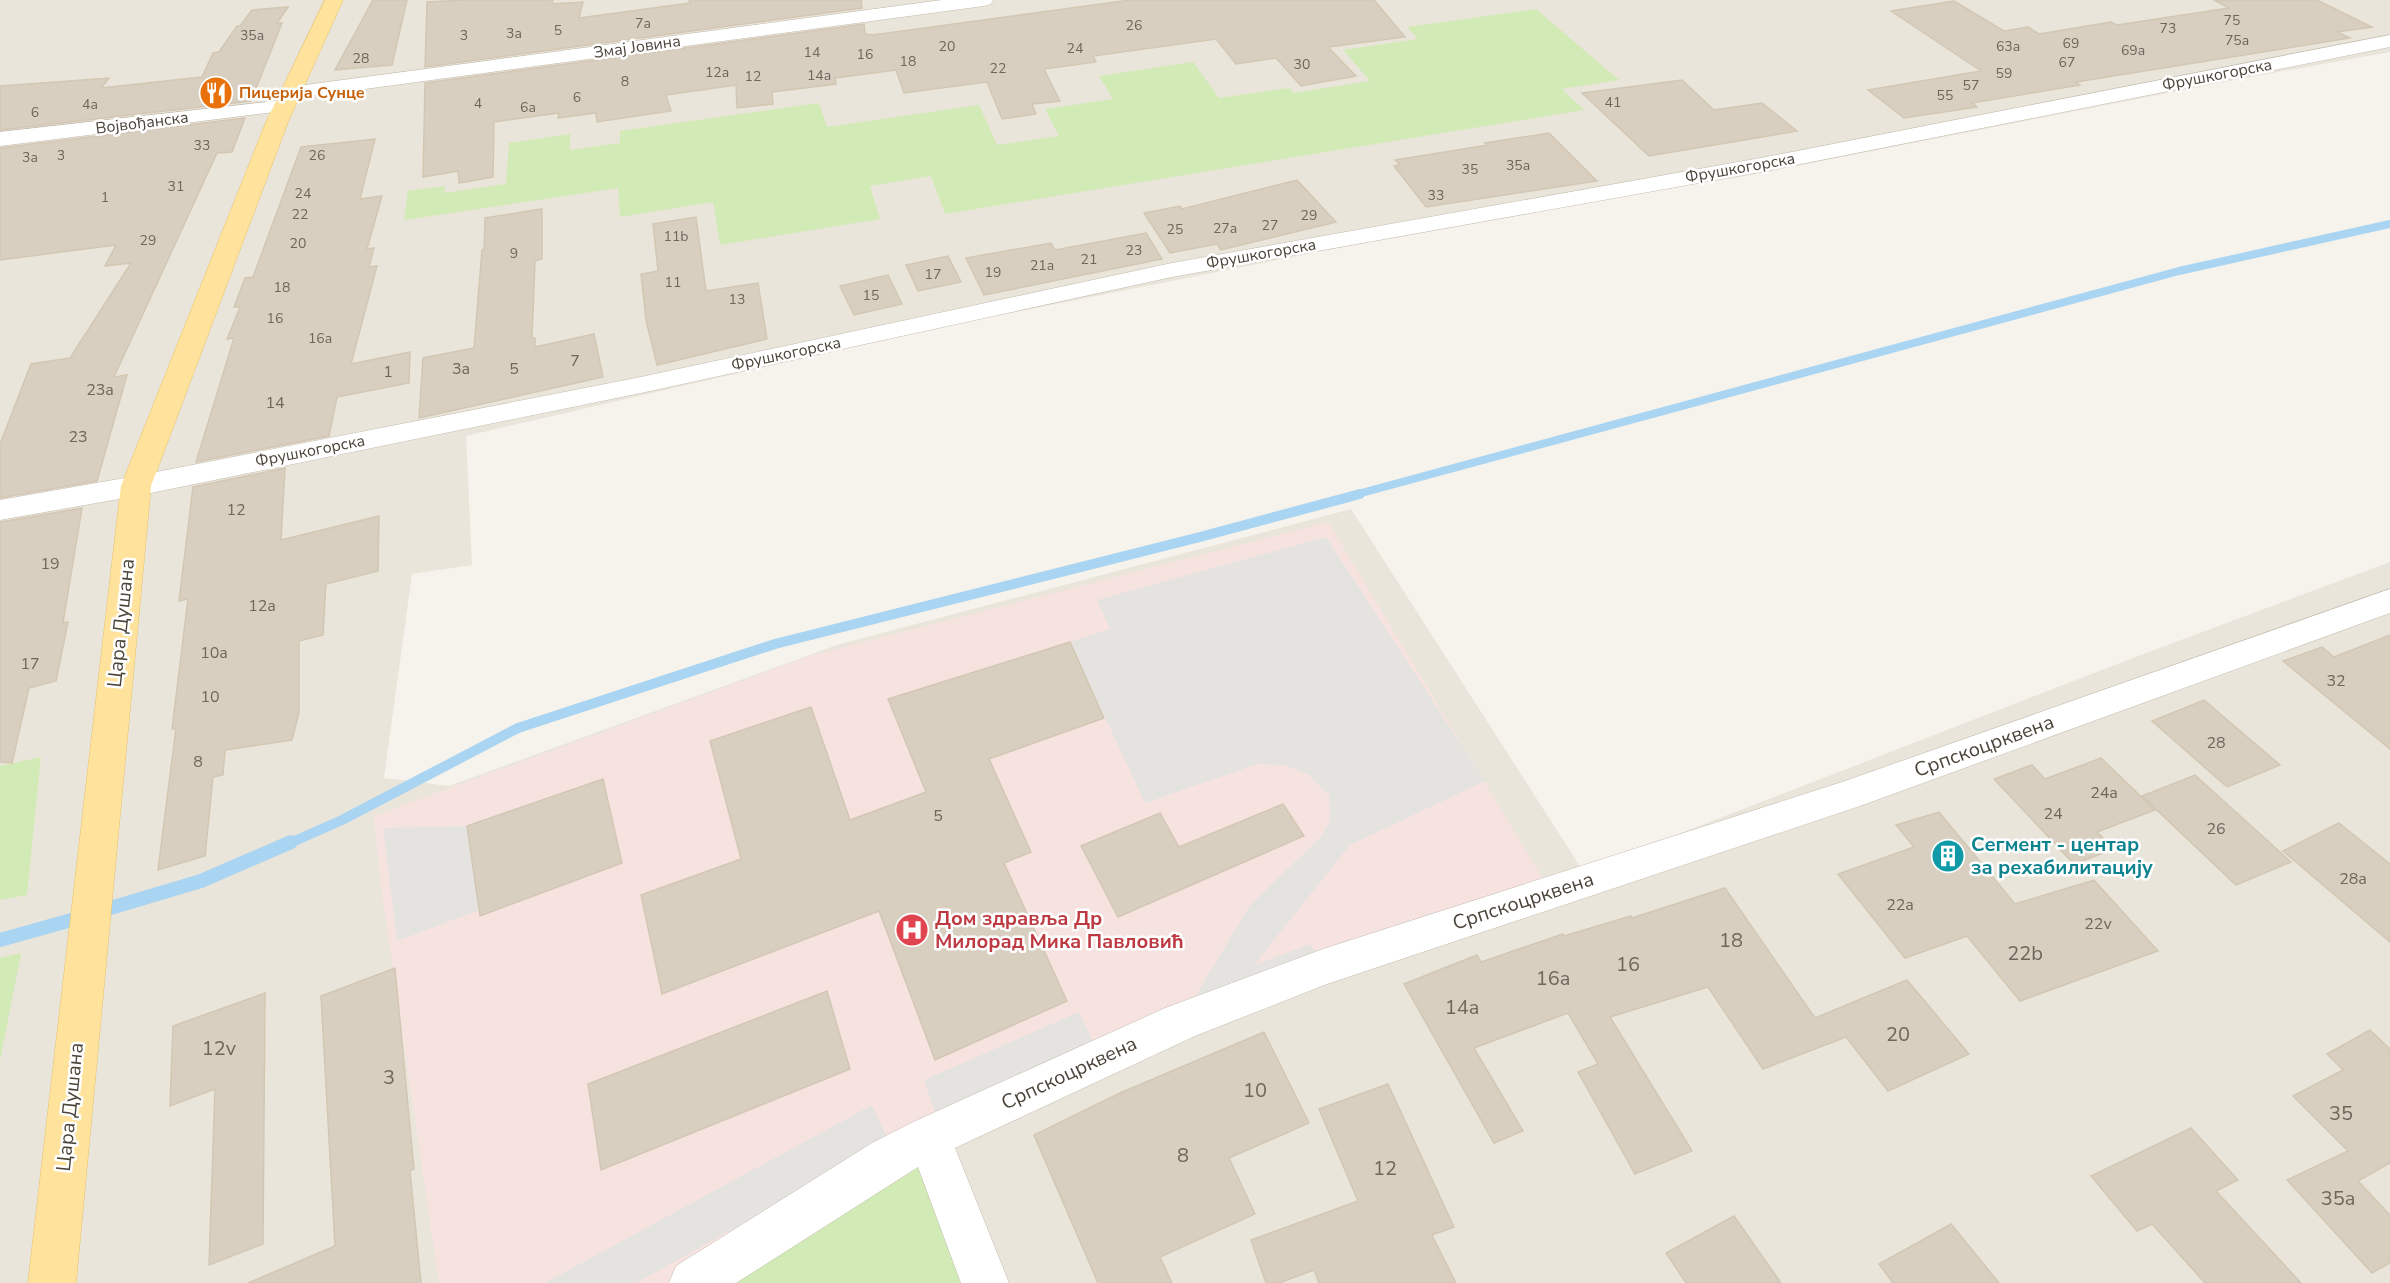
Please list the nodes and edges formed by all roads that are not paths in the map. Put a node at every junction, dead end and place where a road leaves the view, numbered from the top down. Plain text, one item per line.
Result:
1 (334, 0) edge
2 (984, 0) edge
3 (2390, 41) edge
4 (287, 100) junction
5 (0, 140) edge
6 (136, 486) junction
7 (0, 510) edge
8 (2390, 601) edge
9 (930, 1137) junction
10 (52, 1283) edge
11 (693, 1283) edge
12 (985, 1283) edge

1 - 4 main road, Цара Душана
2 - 4 street, Змај Јовина
3 - 6 street, Фрушкогорска
4 - 5 street, Војвођанска
4 - 6 main road, Цара Душана
6 - 7 street, Фрушкогорска
6 - 10 main road, Цара Душана
8 - 9 street, Српскоцрквена
9 - 11 street, Српскоцрквена
9 - 12 street

